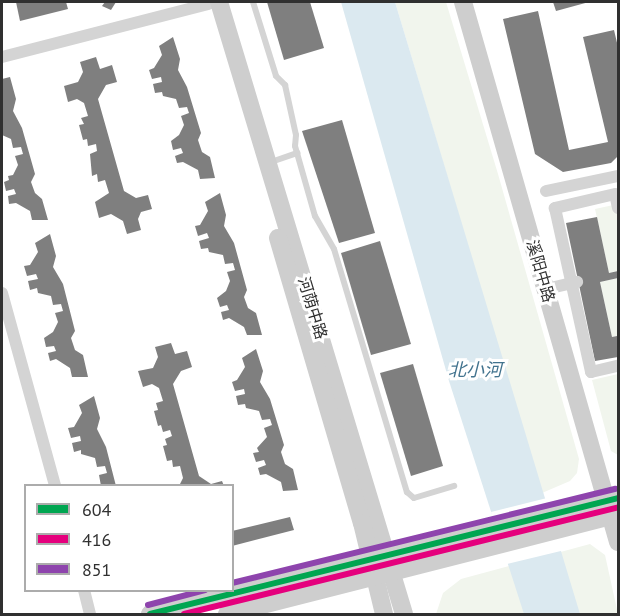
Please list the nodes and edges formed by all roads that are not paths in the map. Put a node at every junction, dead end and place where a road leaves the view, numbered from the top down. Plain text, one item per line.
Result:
1 (212, 2) edge
2 (253, 2) edge
3 (463, 2) edge
4 (2, 57) edge
5 (297, 153) junction
6 (267, 163) junction
7 (618, 176) edge
8 (546, 191) dead end
9 (617, 194) edge
10 (618, 208) edge
11 (575, 283) junction
12 (546, 289) junction
13 (2, 293) edge
14 (618, 366) edge
15 (54, 484) edge
16 (454, 486) dead end
17 (614, 507) edge
18 (492, 538) junction
19 (618, 542) edge
20 (378, 555) junction
21 (382, 575) junction
22 (84, 592) edge
23 (90, 615) edge
24 (150, 615) edge
25 (227, 615) edge
26 (384, 615) edge
27 (404, 615) edge

1 - 4 street
1 - 6 street, 河荫中路
1 - 20 street, 河荫中路
2 - 5 lane
3 - 12 street, 溪阳中路
5 - 6 lane
5 - 16 lane
6 - 20 street, 河荫中路
7 - 8 street
9 - 10 street
9 - 11 street
11 - 12 street
11 - 14 street
12 - 17 street, 溪阳中路
13 - 15 street
17 - 18 street
17 - 19 street, 溪阳中路
18 - 20 street
18 - 21 street
20 - 21 street, 河荫中路
20 - 24 street
21 - 25 street
21 - 26 street, 河荫中路
21 - 27 street, 河荫中路
22 - 23 street

